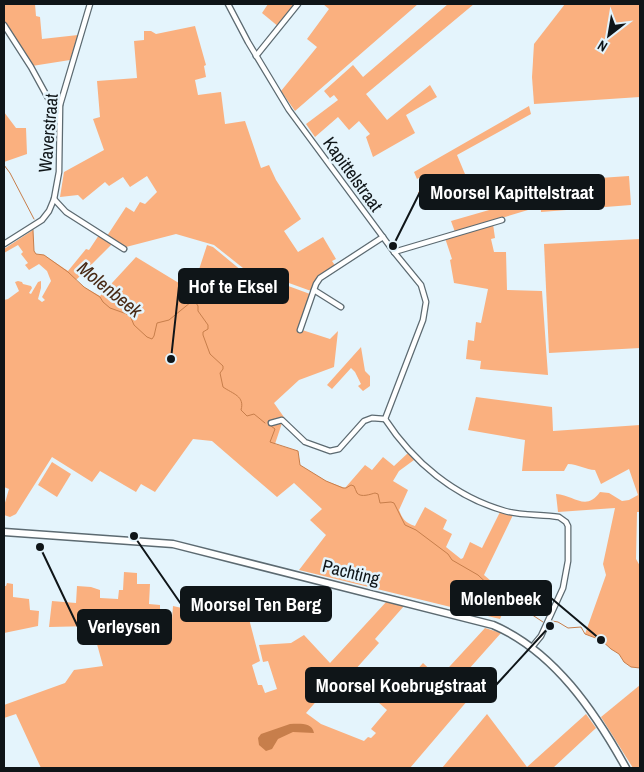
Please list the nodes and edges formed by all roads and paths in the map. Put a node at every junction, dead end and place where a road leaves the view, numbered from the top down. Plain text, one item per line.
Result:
1 (90, 4) edge
2 (228, 4) edge
3 (298, 4) edge
4 (4, 25) edge
5 (256, 56) junction
6 (60, 105) junction
7 (54, 199) junction
8 (502, 220) dead end
9 (383, 238) junction
10 (4, 244) edge
11 (124, 249) dead end
12 (394, 252) junction
13 (314, 290) junction
14 (341, 307) dead end
15 (300, 330) dead end
16 (385, 419) junction
17 (271, 422) dead end
18 (4, 532) edge
19 (532, 647) junction
20 (626, 768) edge

1 - 6 street, Waverstraat
2 - 5 street, Kapittelstraat
3 - 5 street
4 - 6 street
5 - 9 street, Kapittelstraat
6 - 7 street, Waverstraat
7 - 10 street, Waverstraat
7 - 11 street
8 - 12 street
9 - 12 street, Kapittelstraat
9 - 13 street
12 - 16 street, Kapittelstraat
13 - 14 street
13 - 15 street
16 - 17 street
16 - 19 street
18 - 19 main road, Pachting
19 - 20 main road, Pachting

